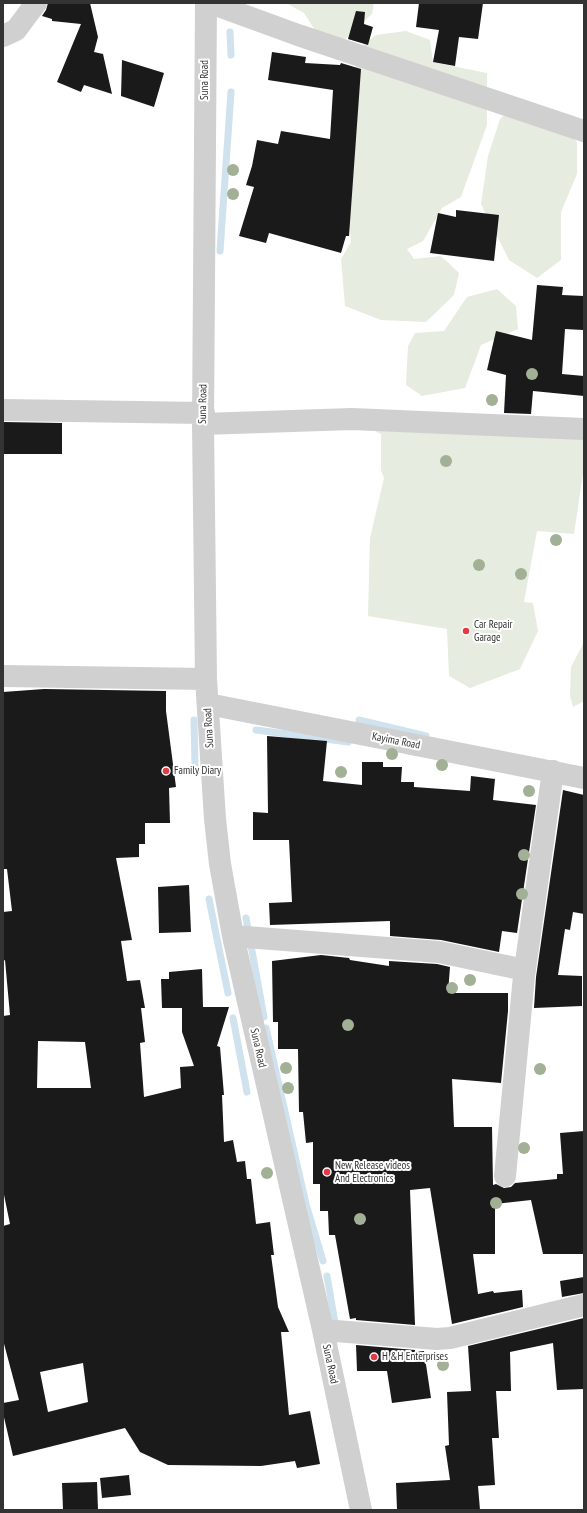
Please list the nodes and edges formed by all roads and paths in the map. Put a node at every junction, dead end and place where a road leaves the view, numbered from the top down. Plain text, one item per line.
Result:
1 (36, 3) edge
2 (206, 3) edge
3 (210, 3) edge
4 (3, 36) edge
5 (584, 131) edge
6 (3, 410) edge
7 (203, 419) junction
8 (584, 429) edge
9 (3, 676) edge
10 (206, 679) junction
11 (208, 704) junction
12 (554, 771) junction
13 (584, 778) edge
14 (233, 936) junction
15 (525, 970) junction
16 (505, 1176) dead end
17 (584, 1305) edge
18 (323, 1330) junction
19 (360, 1510) edge

1 - 4 street
2 - 7 street, Suna Road
3 - 5 street
6 - 7 street
7 - 8 street
7 - 10 street, Suna Road
9 - 10 street
10 - 11 street, Suna Road
11 - 12 street, Kayima Road
11 - 14 street, Suna Road
12 - 13 street, Kayima Road
12 - 15 street
14 - 15 street
14 - 18 street, Suna Road
15 - 16 street
17 - 18 street
18 - 19 street, Suna Road

